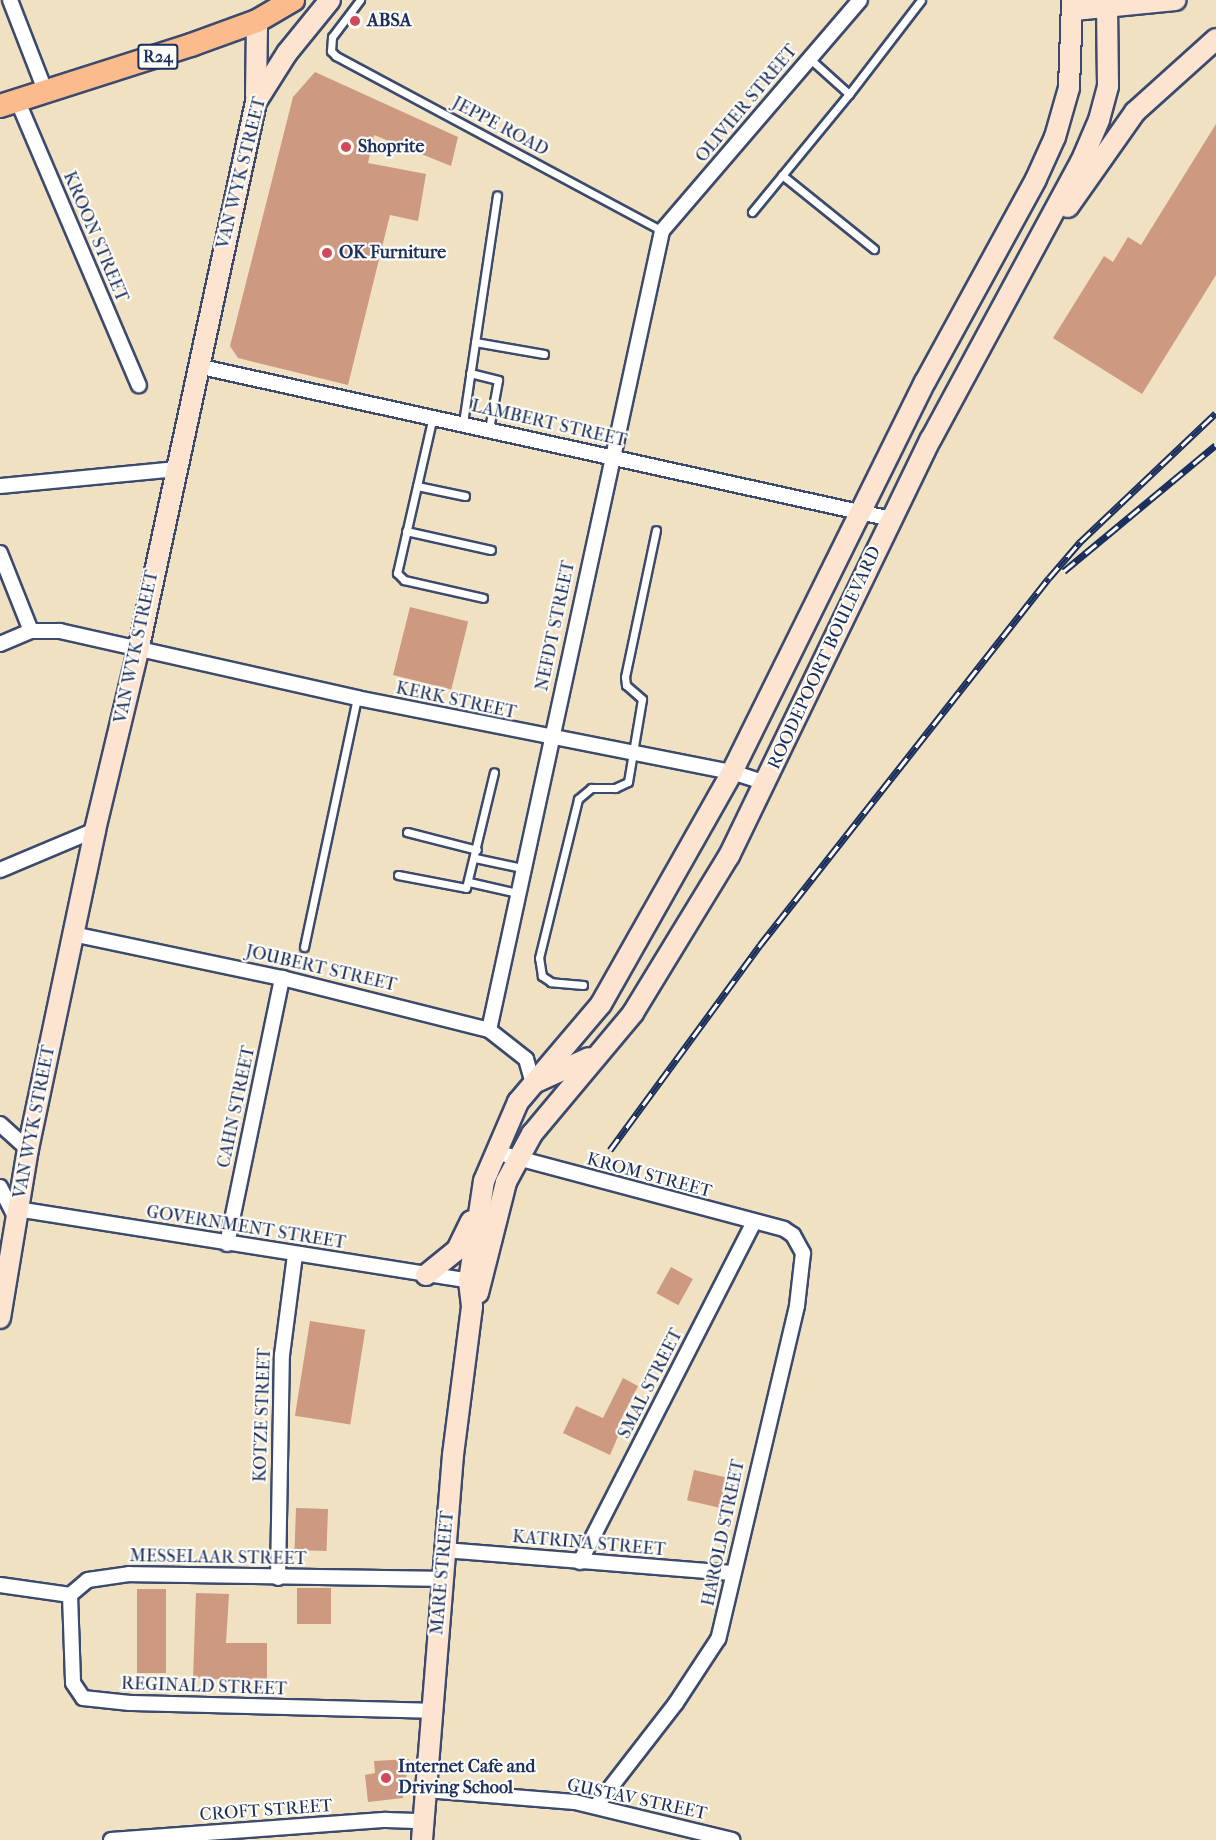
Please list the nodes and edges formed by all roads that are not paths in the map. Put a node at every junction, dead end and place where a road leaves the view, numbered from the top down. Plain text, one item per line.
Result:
1 (10, 0) edge
2 (293, 0) edge
3 (330, 0) edge
4 (360, 0) edge
5 (860, 0) edge
6 (921, 0) edge
7 (1176, 0) edge
8 (1107, 3) edge
9 (1073, 5) edge
10 (257, 21) junction
11 (1216, 39) edge
12 (809, 58) junction
13 (46, 93) junction
14 (849, 94) junction
15 (256, 102) junction
16 (9, 104) edge
17 (783, 175) junction
18 (497, 196) dead end
19 (752, 212) dead end
20 (662, 231) junction
21 (874, 249) dead end
22 (1029, 260) junction
23 (475, 342) junction
24 (544, 354) dead end
25 (197, 366) junction
26 (470, 373) junction
27 (139, 385) dead end
28 (433, 416) junction
29 (463, 423) junction
30 (489, 429) junction
31 (611, 458) junction
32 (175, 469) junction
33 (0, 486) edge
34 (417, 486) junction
35 (465, 496) dead end
36 (859, 512) junction
37 (891, 519) junction
38 (656, 530) dead end
39 (406, 531) junction
40 (491, 550) dead end
41 (0, 553) edge
42 (483, 598) dead end
43 (30, 631) junction
44 (0, 644) edge
45 (138, 651) junction
46 (357, 698) junction
47 (549, 739) junction
48 (634, 755) junction
49 (494, 772) dead end
50 (732, 772) junction
51 (766, 783) junction
52 (94, 830) junction
53 (408, 832) dead end
54 (477, 850) junction
55 (475, 858) junction
56 (522, 868) junction
57 (0, 870) edge
58 (398, 875) dead end
59 (469, 882) junction
60 (517, 893) junction
61 (73, 934) junction
62 (304, 947) dead end
63 (282, 978) junction
64 (583, 985) dead end
65 (489, 1030) junction
66 (603, 1048) junction
67 (533, 1083) junction
68 (543, 1116) junction
69 (0, 1124) edge
70 (28, 1149) junction
71 (495, 1152) junction
72 (518, 1160) junction
73 (484, 1181) junction
74 (0, 1187) edge
75 (17, 1214) junction
76 (754, 1222) junction
77 (793, 1235) joint
78 (227, 1244) junction
79 (295, 1255) junction
80 (5, 1262) edge
81 (426, 1275) junction
82 (476, 1282) junction
83 (0, 1318) edge
84 (445, 1550) junction
85 (580, 1562) junction
86 (731, 1573) junction
87 (278, 1578) junction
88 (442, 1579) junction
89 (0, 1585) edge
90 (70, 1595) junction
91 (432, 1711) junction
92 (426, 1790) junction
93 (596, 1806) junction
94 (423, 1830) edge
95 (111, 1840) edge
96 (732, 1840) edge

1 - 13 street
2 - 10 main road, R24
3 - 15 street, VAN WYK STREET
4 - 20 lane, JEPPE ROAD
5 - 12 street, OLIVIER STREET
6 - 14 lane
7 - 8 street
8 - 9 street
8 - 22 street, ROODEPOORT BOULEVARD
9 - 36 street, ROODEPOORT BOULEVARD
10 - 13 main road, R24
10 - 15 street
11 - 22 street
12 - 14 lane
12 - 20 street, OLIVIER STREET
13 - 16 main road, R24
14 - 17 lane
15 - 25 street, VAN WYK STREET
16 - 27 street, KROON STREET
17 - 19 lane
17 - 21 lane
18 - 23 lane
20 - 31 street, NEFDT STREET
22 - 37 street, ROODEPOORT BOULEVARD
23 - 24 lane
23 - 26 lane
25 - 28 street, LAMBERT STREET
25 - 32 street, VAN WYK STREET
26 - 29 lane
26 - 30 lane
28 - 29 street, LAMBERT STREET
28 - 34 lane
29 - 30 street, LAMBERT STREET
30 - 31 street, LAMBERT STREET
31 - 36 street, LAMBERT STREET
31 - 47 street, NEFDT STREET
32 - 33 street
32 - 45 street, VAN WYK STREET
34 - 35 lane
34 - 39 lane
36 - 37 street, LAMBERT STREET
36 - 50 street, ROODEPOORT BOULEVARD
37 - 51 street, ROODEPOORT BOULEVARD
38 - 48 lane
39 - 40 lane
39 - 42 lane
41 - 43 street
43 - 44 street
43 - 45 street, KERK STREET
45 - 46 street, KERK STREET
45 - 52 street, VAN WYK STREET
46 - 47 street, KERK STREET
46 - 62 lane
47 - 48 street, KERK STREET
47 - 56 street, NEFDT STREET
48 - 50 street, KERK STREET
48 - 64 lane
49 - 54 lane
50 - 51 street, KERK STREET
50 - 67 street, ROODEPOORT BOULEVARD
51 - 66 street, ROODEPOORT BOULEVARD
52 - 57 street
52 - 61 street, VAN WYK STREET
53 - 54 lane
54 - 55 lane
55 - 56 lane
55 - 59 lane
56 - 60 street, NEFDT STREET
58 - 59 lane
59 - 60 lane
60 - 65 street, NEFDT STREET
61 - 63 street, JOUBERT STREET
61 - 70 street, VAN WYK STREET
63 - 65 street, JOUBERT STREET
63 - 78 street, CAHN STREET
65 - 67 street, JOUBERT STREET
66 - 67 street
66 - 68 street, ROODEPOORT BOULEVARD
67 - 68 street
67 - 71 street, ROODEPOORT BOULEVARD
68 - 72 street, ROODEPOORT BOULEVARD
69 - 70 street
70 - 75 street, VAN WYK STREET
71 - 72 street, KROM STREET
71 - 73 street, ROODEPOORT BOULEVARD
72 - 76 street, KROM STREET
72 - 82 street, ROODEPOORT BOULEVARD
73 - 81 street
73 - 82 street, ROODEPOORT BOULEVARD
74 - 75 street
75 - 78 street, GOVERNMENT STREET
75 - 80 street, VAN WYK STREET
76 - 77 street, KROM STREET
76 - 85 street, SMAL STREET
77 - 86 street, HAROLD STREET
78 - 79 street, GOVERNMENT STREET
79 - 81 street, GOVERNMENT STREET
79 - 87 street, KOTZE STREET
80 - 83 street, VAN WYK STREET
81 - 82 street, GOVERNMENT STREET
82 - 84 street, MARE STREET
84 - 85 street, KATRINA STREET
84 - 88 street, MARE STREET
85 - 86 street, KATRINA STREET
86 - 93 street, HAROLD STREET
87 - 88 street, MESSELAAR STREET
87 - 90 street, MESSELAAR STREET
88 - 91 street, MARE STREET
89 - 90 street
90 - 91 street, REGINALD STREET
91 - 92 street, MARE STREET
92 - 93 street, GUSTAV STREET
92 - 94 street, MARE STREET
93 - 96 street, GUSTAV STREET
94 - 95 street, CROFT STREET

